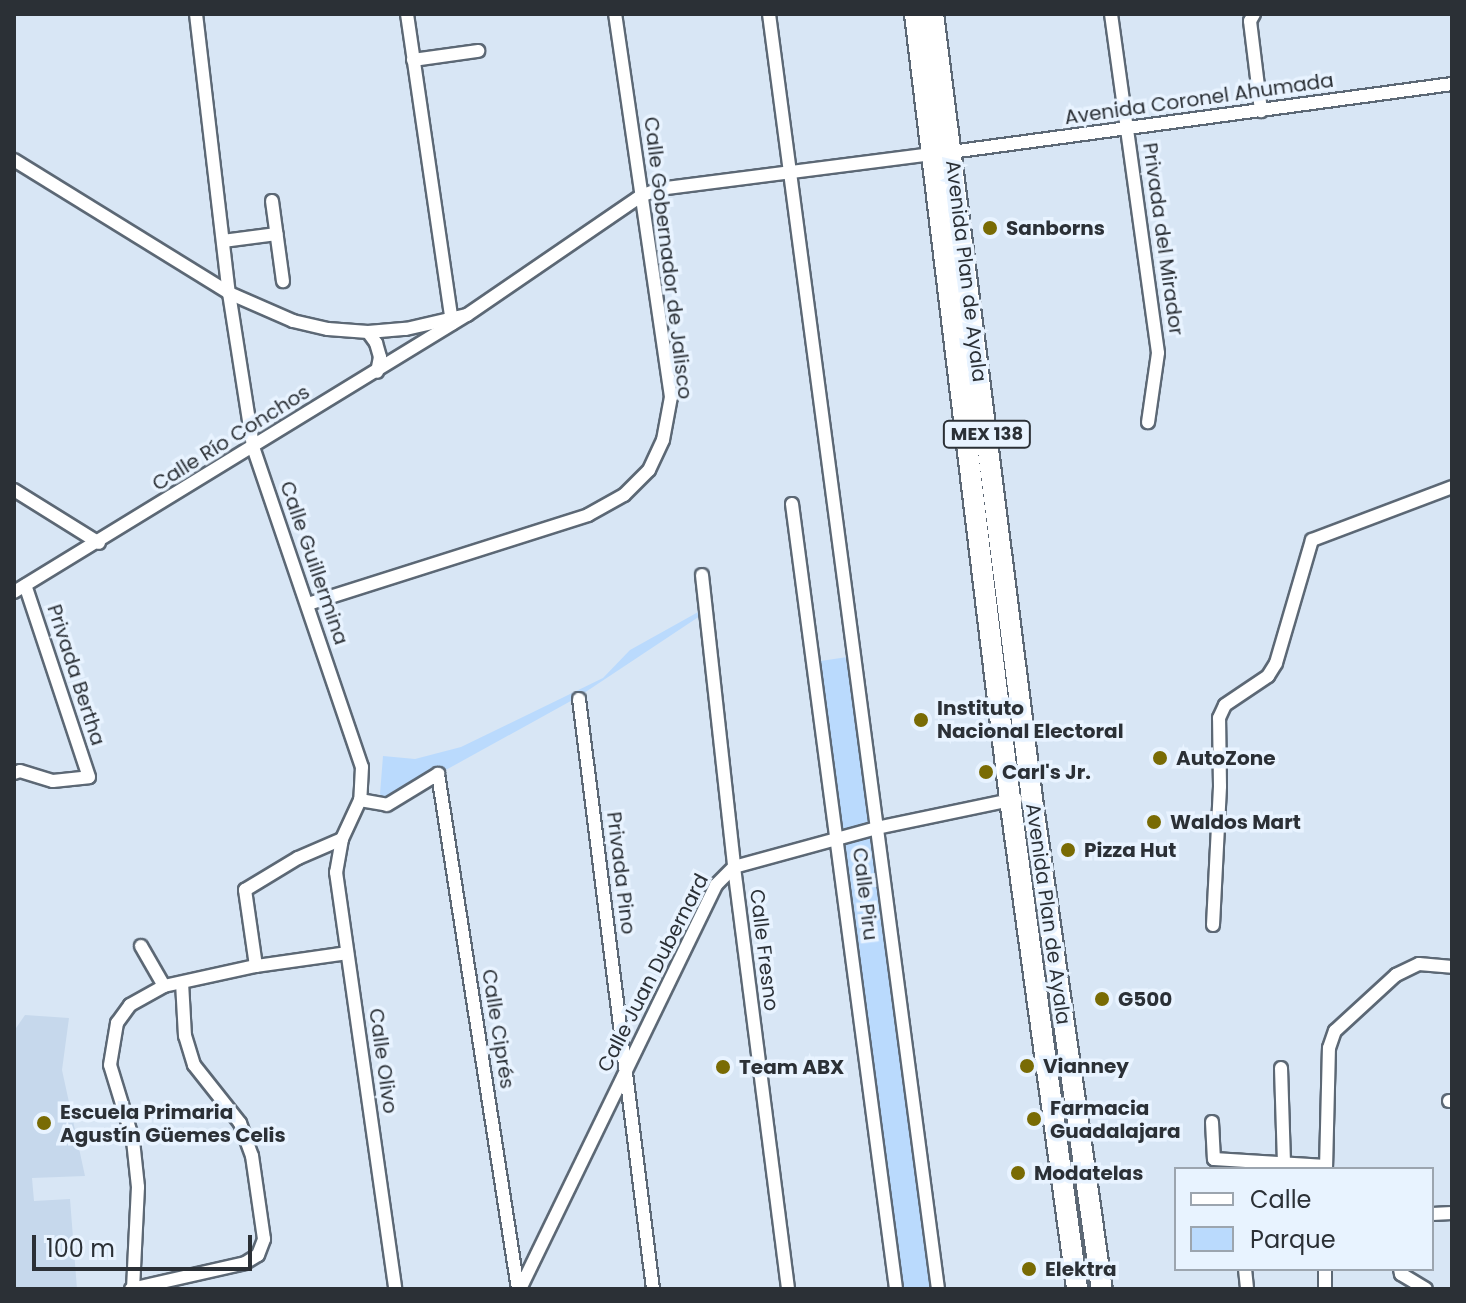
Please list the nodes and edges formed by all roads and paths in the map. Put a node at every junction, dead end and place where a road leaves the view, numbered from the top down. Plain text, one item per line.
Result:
1 (196, 14) edge
2 (407, 14) edge
3 (615, 14) edge
4 (769, 14) edge
5 (915, 14) edge
6 (933, 14) edge
7 (1111, 14) edge
8 (1254, 14) edge
9 (478, 51) dead end
10 (413, 60) junction
11 (1452, 84) edge
12 (1261, 111) junction
13 (1128, 129) junction
14 (942, 153) junction
15 (14, 160) edge
16 (791, 175) junction
17 (641, 196) junction
18 (272, 201) dead end
19 (277, 234) junction
20 (223, 241) junction
21 (283, 281) dead end
22 (229, 293) junction
23 (451, 322) junction
24 (368, 332) junction
25 (377, 372) junction
26 (1148, 422) dead end
27 (253, 447) junction
28 (1452, 487) edge
29 (14, 490) edge
30 (792, 504) dead end
31 (99, 543) junction
32 (702, 575) dead end
33 (20, 589) edge
34 (308, 604) junction
35 (579, 699) dead end
36 (14, 773) edge
37 (1010, 799) junction
38 (1032, 799) junction
39 (360, 800) junction
40 (877, 828) junction
41 (342, 839) junction
42 (837, 839) junction
43 (734, 867) junction
44 (1213, 925) dead end
45 (141, 946) dead end
46 (347, 953) junction
47 (256, 966) junction
48 (1452, 967) edge
49 (182, 983) junction
50 (164, 986) junction
51 (1281, 1068) dead end
52 (626, 1073) junction
53 (1212, 1122) dead end
54 (1284, 1161) junction
55 (1320, 1167) edge
56 (1326, 1167) edge
57 (1400, 1271) edge
58 (132, 1289) edge
59 (395, 1289) edge
60 (519, 1289) edge
61 (653, 1289) edge
62 (788, 1289) edge
63 (896, 1289) edge
64 (938, 1289) edge
65 (1077, 1289) edge
66 (1102, 1289) edge
67 (1426, 1289) edge

1 - 20 street, Calle Guillermina
2 - 10 street
3 - 17 street, Calle Gobernador de Jalisco
4 - 16 street
5 - 14 main road, Avenida Plan de Ayala / MEX 138
6 - 14 main road, Avenida Plan de Ayala / MEX 138
7 - 13 street, Privada del Mirador
8 - 12 street
9 - 10 street
10 - 23 street
11 - 12 street, Avenida Coronel Ahumada
12 - 13 street, Avenida Coronel Ahumada
13 - 14 street, Avenida Coronel Ahumada
13 - 26 street, Privada del Mirador
14 - 16 street, Avenida Coronel Ahumada
14 - 37 main road, Avenida Plan de Ayala / MEX 138
14 - 38 main road, Avenida Plan de Ayala / MEX 138
15 - 22 street, Avenida Coronel Ahumada
16 - 17 street, Avenida Coronel Ahumada
16 - 40 street
17 - 23 street, Avenida Coronel Ahumada
17 - 34 street, Calle Gobernador de Jalisco
18 - 19 street
19 - 20 street
19 - 21 street
20 - 22 street, Calle Guillermina
22 - 24 street, Avenida Coronel Ahumada
22 - 27 street, Calle Guillermina
23 - 24 street, Avenida Coronel Ahumada
23 - 25 street, Calle Río Conchos
24 - 25 street
25 - 27 street, Calle Río Conchos
27 - 31 street, Calle Río Conchos
27 - 34 street, Calle Guillermina
28 - 44 street
29 - 31 street
30 - 42 street, Calle Piru
31 - 33 street, Calle Río Conchos
32 - 43 street, Calle Fresno
33 - 36 street, Privada Bertha
34 - 39 street, Calle Guillermina
35 - 52 street, Privada Pino
37 - 38 street, Calle Juan Dubernard
37 - 40 street, Calle Juan Dubernard
37 - 65 main road, Avenida Plan de Ayala / MEX 138
38 - 66 main road, Avenida Plan de Ayala / MEX 138
39 - 41 street, Calle Guillermina
39 - 60 street, Calle Ciprés
40 - 42 street, Calle Juan Dubernard
40 - 64 street
41 - 46 street, Calle Olivo
41 - 47 street
42 - 43 street, Calle Juan Dubernard
42 - 63 street, Calle Piru
43 - 52 street, Calle Juan Dubernard
43 - 62 street, Calle Fresno
45 - 50 street
46 - 47 street
46 - 59 street, Calle Olivo
47 - 49 street
48 - 56 street
49 - 50 street
49 - 58 street
50 - 58 street
51 - 54 street
52 - 60 street, Calle Juan Dubernard
52 - 61 street, Privada Pino
53 - 54 street
54 - 55 street
57 - 67 street

